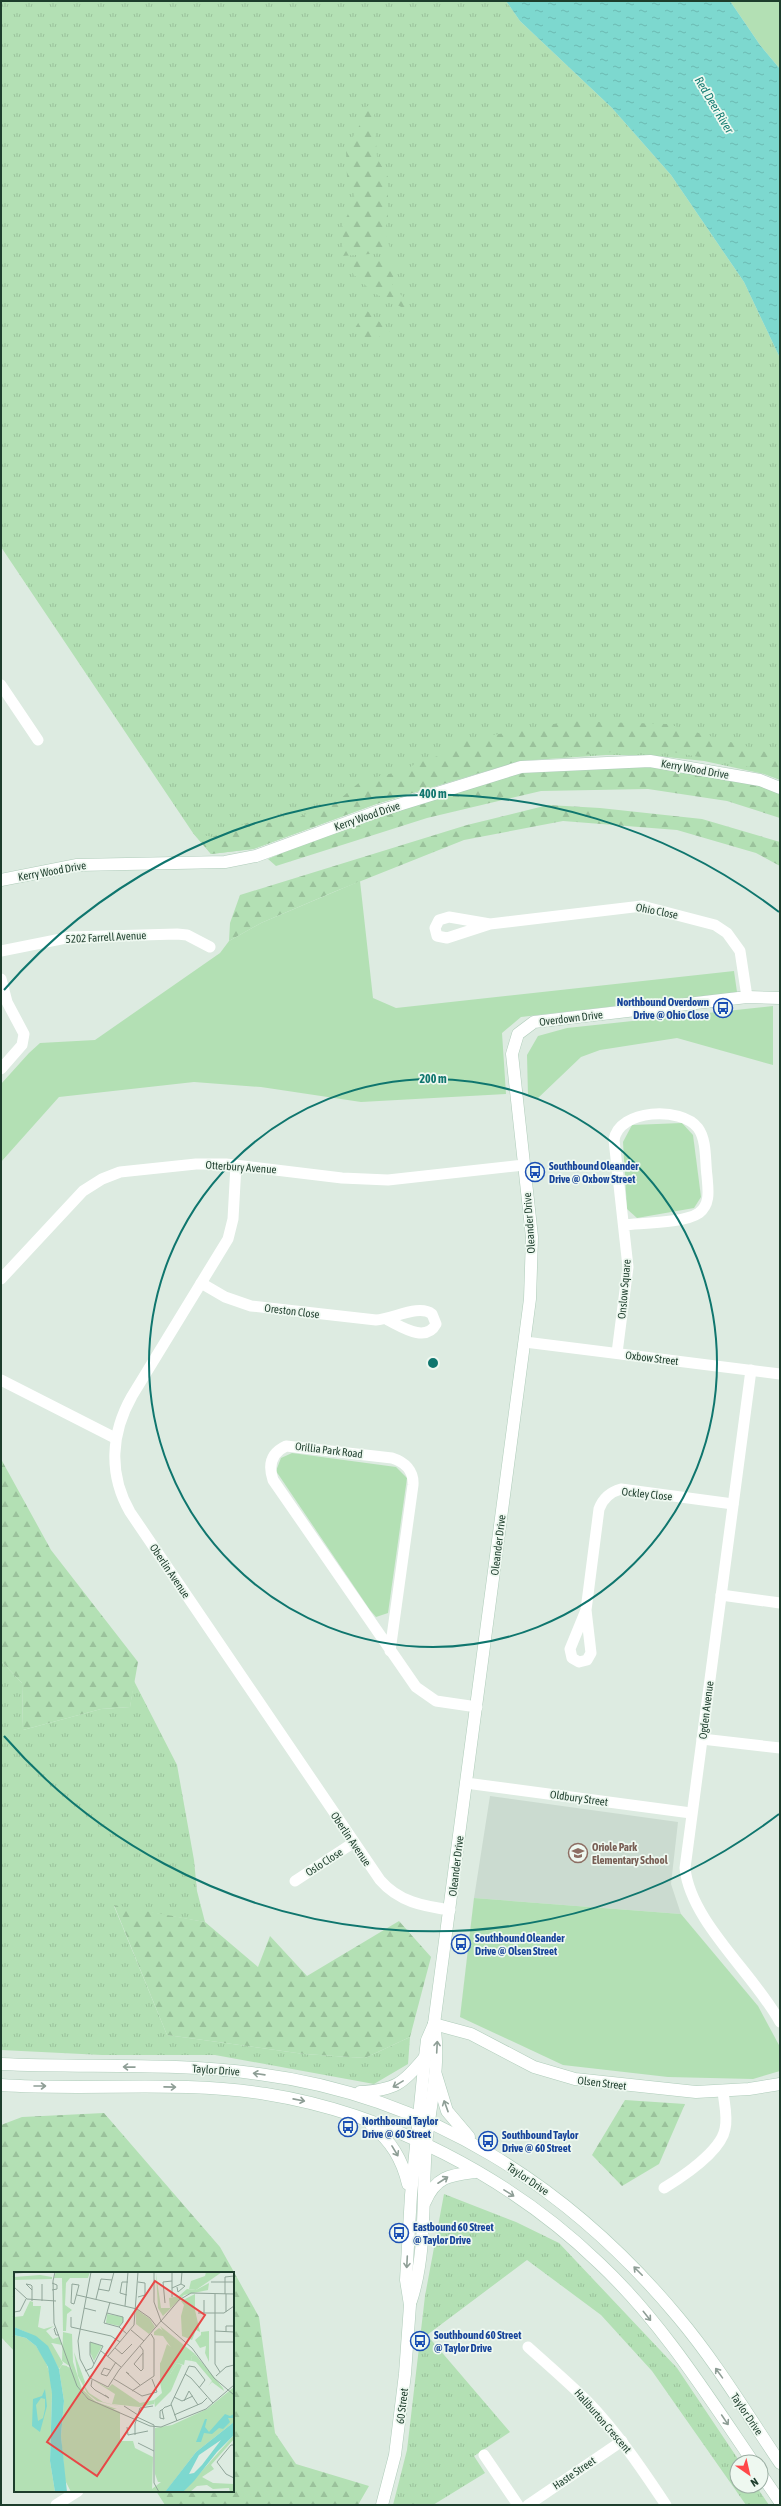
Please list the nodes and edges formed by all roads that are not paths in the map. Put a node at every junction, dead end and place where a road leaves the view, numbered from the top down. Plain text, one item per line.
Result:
1 (1, 685) edge
2 (38, 740) dead end
3 (780, 788) edge
4 (1, 880) edge
5 (490, 924) dead end
6 (210, 947) dead end
7 (1, 951) edge
8 (1, 979) edge
9 (747, 997) junction
10 (780, 998) edge
11 (513, 1065) joint
12 (1, 1069) edge
13 (236, 1165) junction
14 (524, 1165) junction
15 (624, 1225) junction
16 (1, 1279) edge
17 (202, 1283) junction
18 (388, 1320) dead end
19 (525, 1342) junction
20 (617, 1353) junction
21 (751, 1370) junction
22 (780, 1374) edge
23 (1, 1380) edge
24 (115, 1438) junction
25 (733, 1504) junction
26 (721, 1595) junction
27 (780, 1603) edge
28 (586, 1610) dead end
29 (390, 1651) junction
30 (477, 1707) junction
31 (702, 1739) junction
32 (780, 1748) edge
33 (466, 1783) junction
34 (691, 1813) junction
35 (353, 1843) junction
36 (295, 1881) dead end
37 (450, 1910) junction
38 (780, 2022) edge
39 (434, 2024) junction
40 (425, 2057) junction
41 (1, 2064) edge
42 (435, 2070) junction
43 (780, 2084) edge
44 (1, 2085) edge
45 (724, 2091) junction
46 (352, 2092) junction
47 (357, 2115) junction
48 (423, 2119) junction
49 (421, 2142) junction
50 (480, 2146) junction
51 (475, 2172) junction
52 (664, 2188) dead end
53 (411, 2195) junction
54 (423, 2206) junction
55 (410, 2304) junction
56 (528, 2348) dead end
57 (622, 2441) junction
58 (748, 2454) edge
59 (484, 2455) dead end
60 (780, 2463) edge
61 (769, 2486) edge
62 (76, 2492) edge
63 (780, 2502) edge
64 (56, 2505) edge
65 (382, 2505) edge
66 (518, 2505) edge
67 (528, 2505) edge
68 (666, 2505) edge

1 - 2 street
3 - 4 main road, Kerry Wood Drive
5 - 9 street, Ohio Close
6 - 7 street, 5202 Farrell Avenue
8 - 12 street
9 - 10 main road, Overdown Drive
9 - 11 main road, Overdown Drive
11 - 14 main road, Oleander Drive
13 - 14 street, Otterbury Avenue
13 - 16 street, Otterbury Avenue
13 - 17 street, Oberlin Avenue
14 - 19 main road, Oleander Drive
15 - 15 street, Onslow Square
15 - 20 street, Onslow Square
17 - 18 street, Oreston Close
17 - 24 street, Oberlin Avenue
19 - 20 street, Oxbow Street
19 - 30 main road, Oleander Drive
20 - 21 street, Oxbow Street
21 - 22 street, Oxbow Street
21 - 25 street, Ogden Avenue
23 - 24 street
24 - 35 street, Oberlin Avenue
25 - 26 street, Ogden Avenue
25 - 28 street, Ockley Close
26 - 27 street
26 - 31 street, Ogden Avenue
29 - 29 street, Orillia Park Road
29 - 30 street, Orillia Park Road
30 - 33 main road, Oleander Drive
31 - 32 street
31 - 34 street, Ogden Avenue
33 - 34 street, Oldbury Street
33 - 37 main road, Oleander Drive
34 - 38 street, Ogden Avenue
35 - 36 street, Oslo Close
35 - 37 street, Oberlin Avenue
37 - 39 main road, Oleander Drive
39 - 40 main road, Oleander Drive
42 -> 39 main road, Oleander Drive
39 - 45 main road, Olsen Street
40 -> 46 main road
40 - 48 main road, Oleander Drive
46 -> 41 main road, Taylor Drive
42 - 48 main road, Oleander Drive
50 -> 42 main road
43 - 45 main road, Olsen Street
44 -> 47 main road, Taylor Drive
45 - 52 street
46 - 48 main road, Taylor Drive
47 - 49 main road, Taylor Drive
47 -> 53 main road
48 - 49 main road
48 - 50 main road, Taylor Drive
49 - 51 main road, Taylor Drive
49 - 53 main road, 60 Street
49 - 54 main road, 60 Street
60 -> 50 main road, Taylor Drive
54 -> 51 main road
51 -> 58 main road, Taylor Drive
53 -> 55 main road, 60 Street
54 - 55 main road, 60 Street
55 - 65 main road, 60 Street
56 - 57 street, Haliburton Crescent
57 - 67 street, Haste Street
57 - 68 street, Haliburton Crescent
59 - 66 street
61 - 63 main road
62 - 64 street

